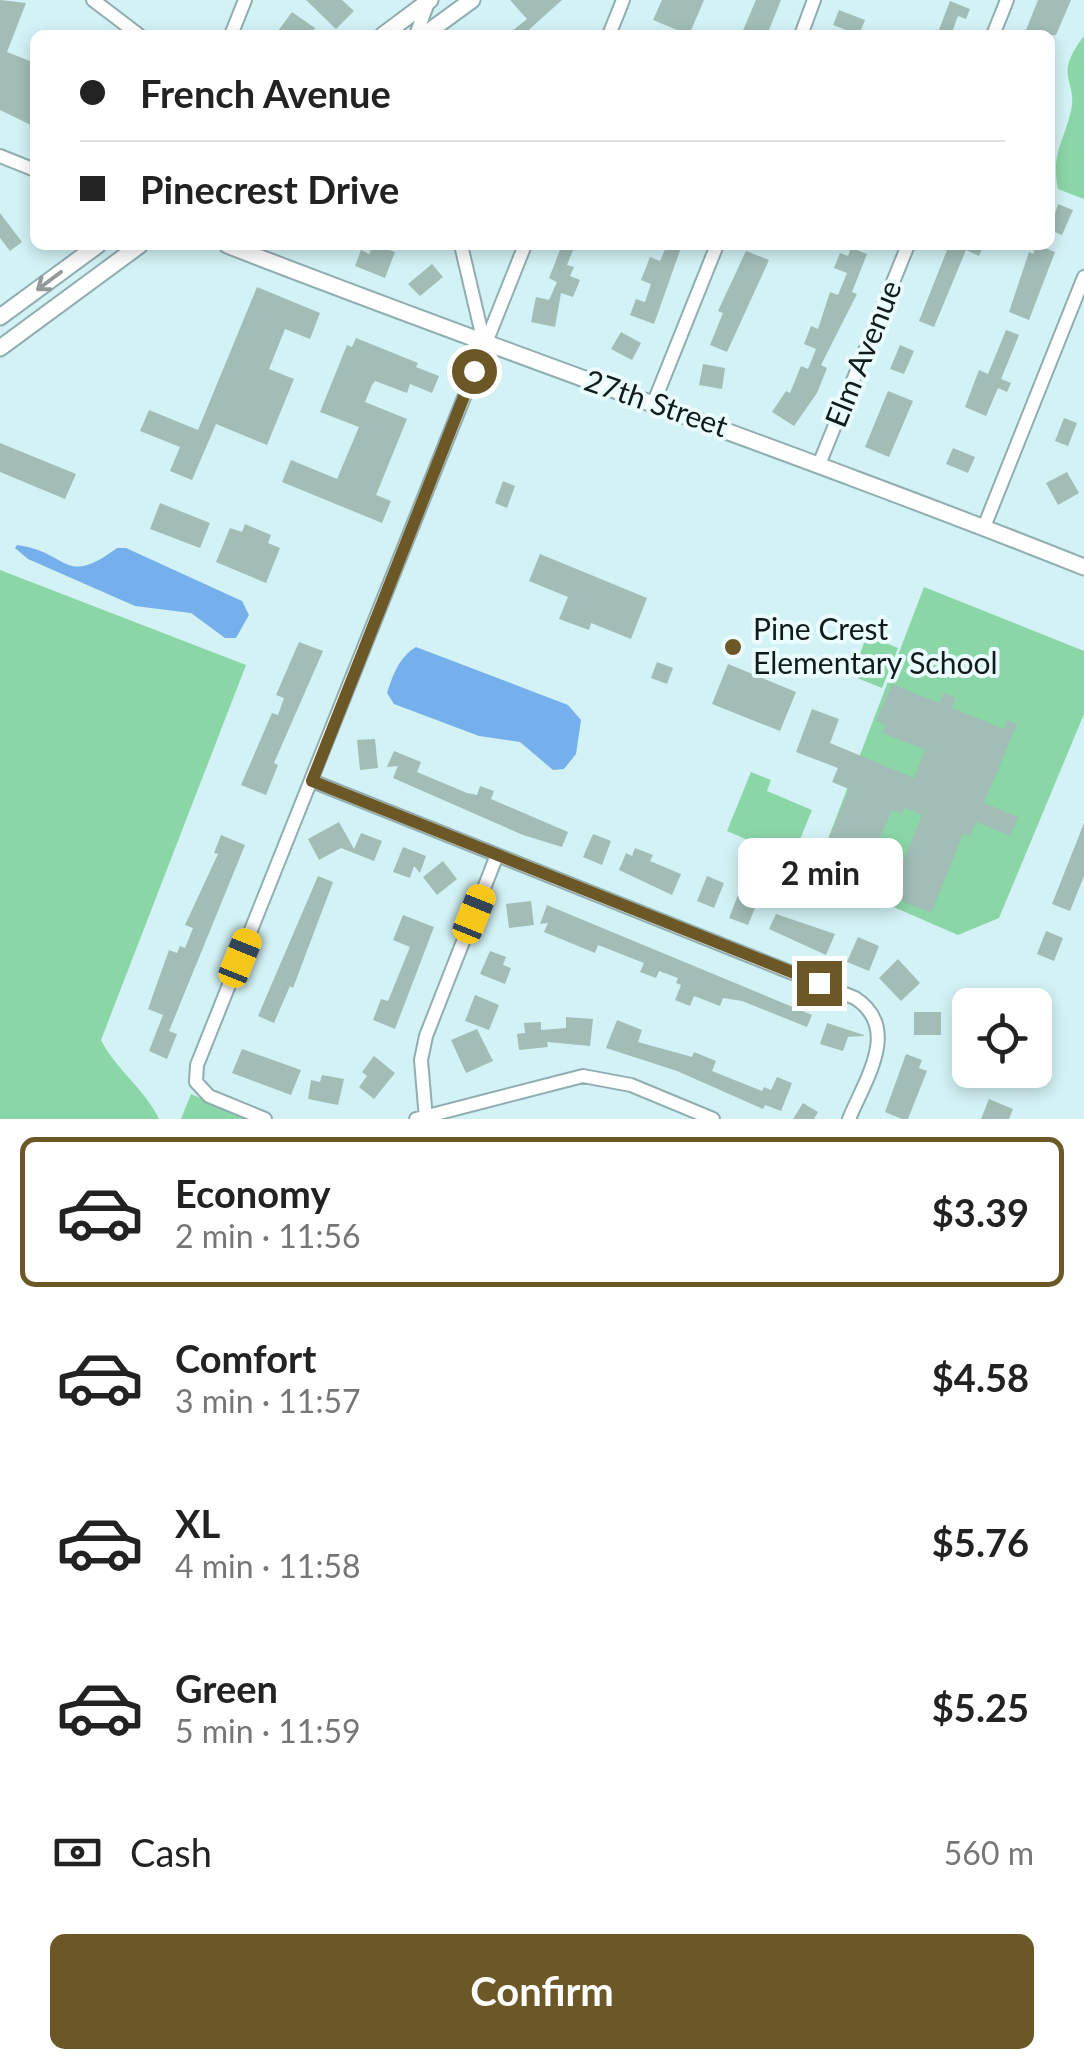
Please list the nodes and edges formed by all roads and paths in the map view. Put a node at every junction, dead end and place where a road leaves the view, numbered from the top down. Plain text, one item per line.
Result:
1 (94, 0) edge
2 (245, 0) edge
3 (472, 0) edge
4 (623, 0) edge
5 (814, 0) edge
6 (1007, 0) edge
7 (429, 1) edge
8 (133, 30) edge
9 (233, 30) edge
10 (390, 30) edge
11 (418, 30) edge
12 (431, 30) edge
13 (611, 30) edge
14 (802, 30) edge
15 (994, 30) edge
16 (0, 156) edge
17 (30, 168) edge
18 (91, 250) edge
19 (133, 250) edge
20 (240, 250) edge
21 (462, 250) edge
22 (523, 250) edge
23 (715, 250) edge
24 (906, 250) edge
25 (1084, 277) edge
26 (0, 318) edge
27 (484, 345) junction
28 (0, 348) edge
29 (654, 402) junction
30 (820, 462) junction
31 (984, 527) junction
32 (1084, 567) edge
33 (312, 781) junction
34 (497, 855) junction
35 (422, 1118) edge
36 (265, 1119) edge
37 (713, 1119) edge
38 (850, 1119) edge

1 - 8 street
2 - 9 street
3 - 12 main road
4 - 13 street
5 - 14 street
6 - 15 street
7 - 10 main road
7 - 11 street
16 - 17 street
18 -> 26 main road
19 - 28 main road
20 - 27 main road, 27th Street
21 - 27 street
22 - 27 street
23 - 29 street
24 - 30 street, Elm Avenue
25 - 31 street
27 - 29 main road, 27th Street
27 - 33 street
29 - 30 main road, 27th Street
30 - 31 main road, 27th Street
31 - 32 main road, 27th Street
33 - 34 street
33 - 36 street
34 - 35 street
34 - 38 street
35 - 37 street

